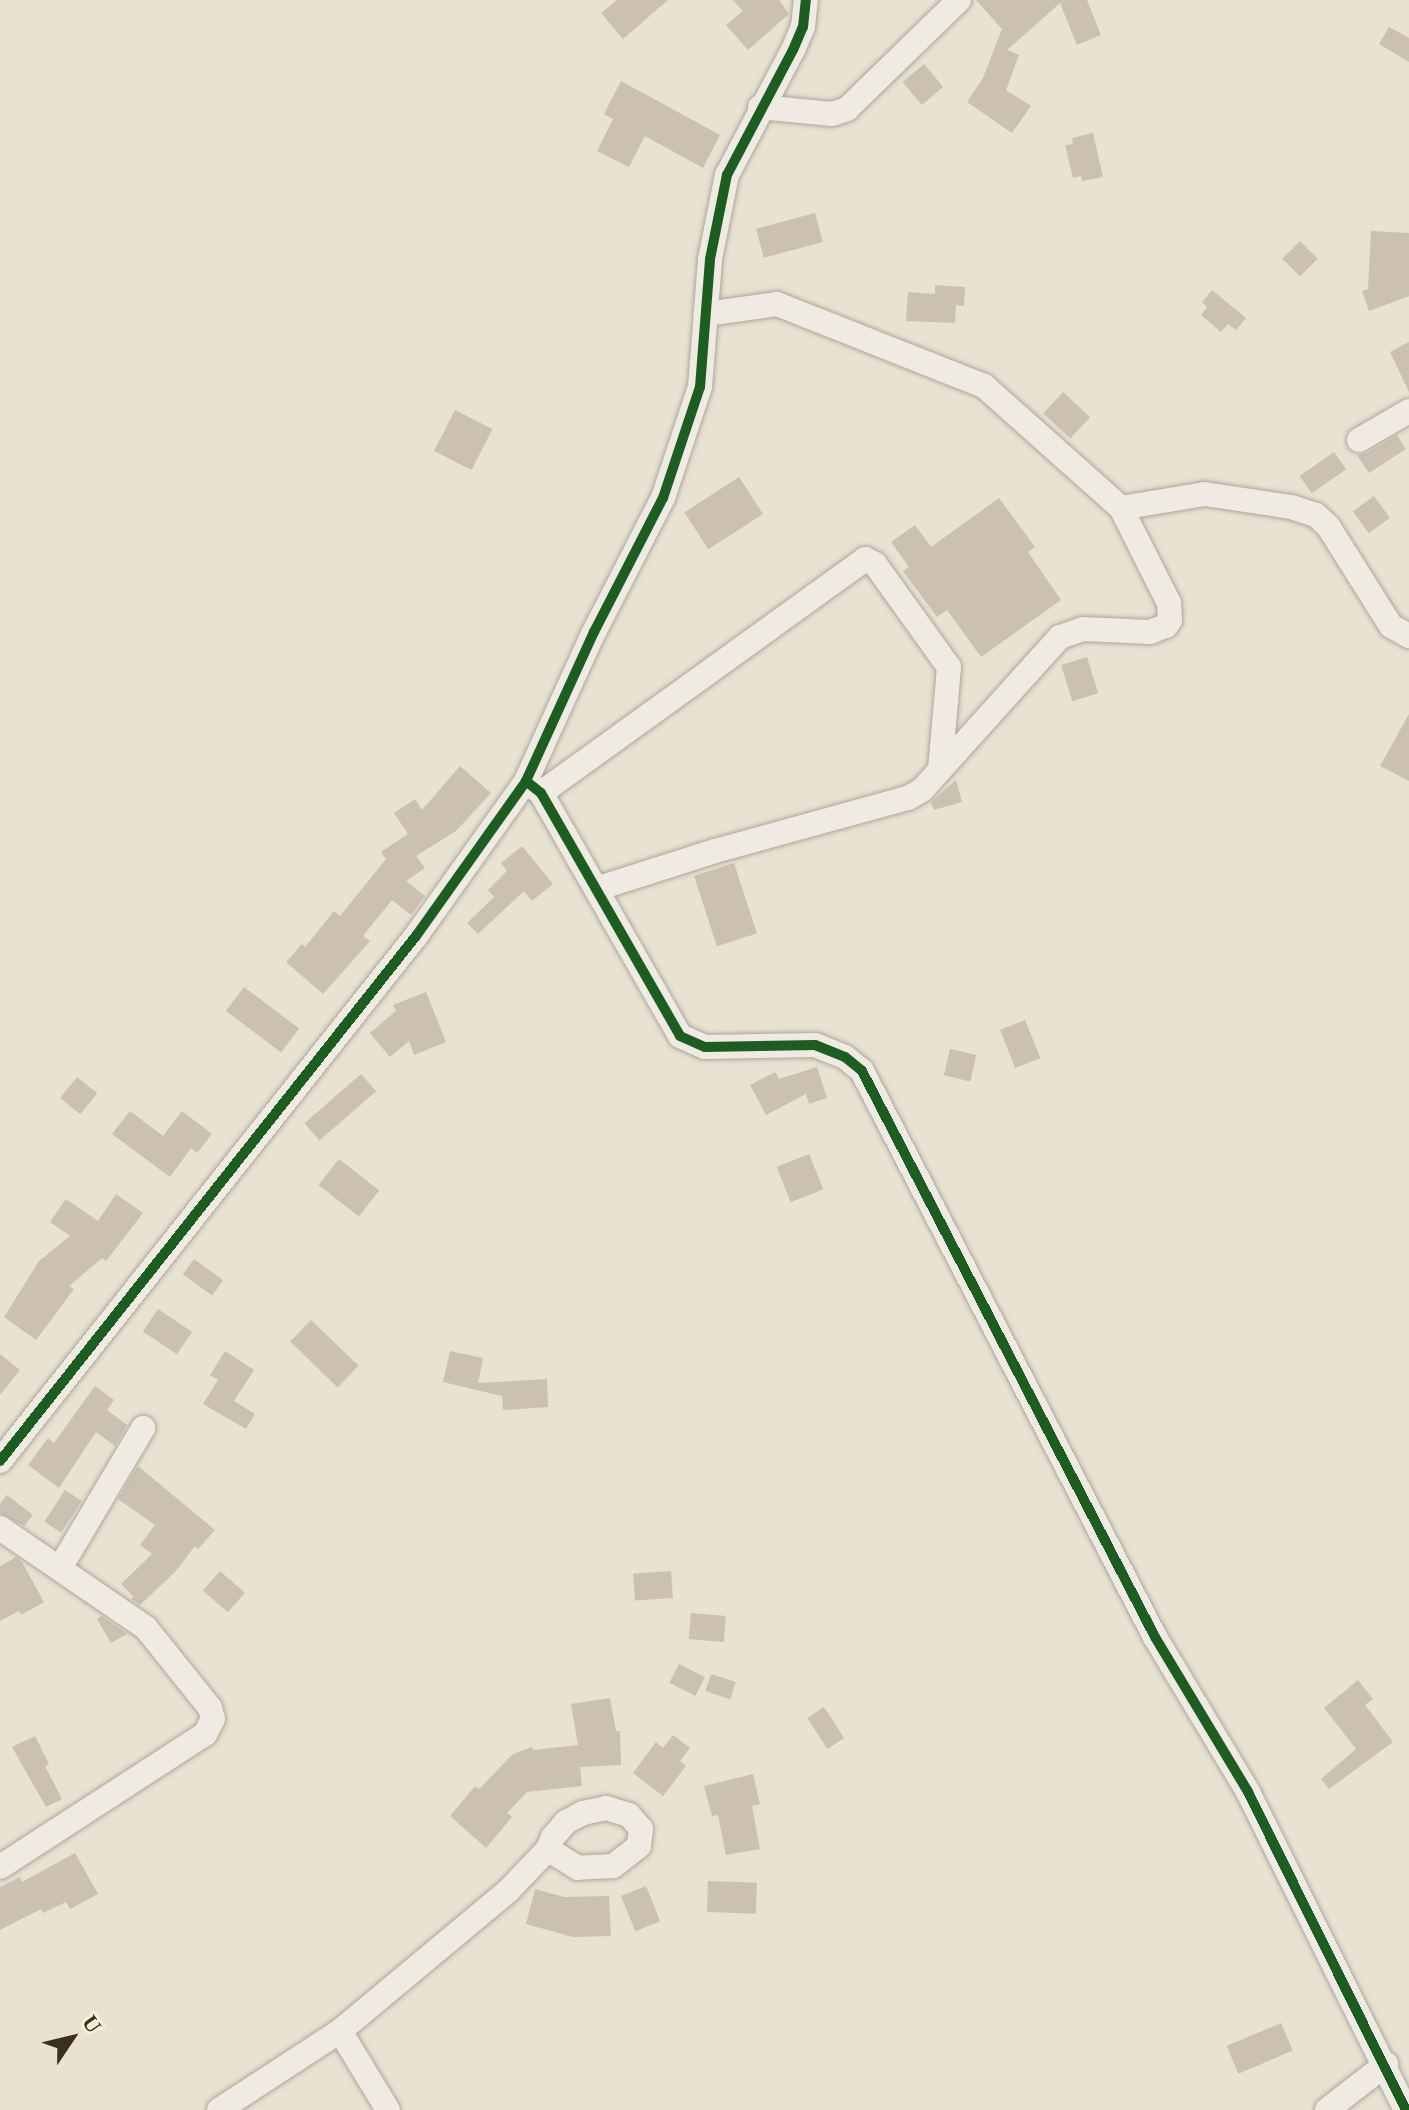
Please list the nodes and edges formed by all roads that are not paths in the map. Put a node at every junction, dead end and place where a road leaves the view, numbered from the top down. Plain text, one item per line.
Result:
1 (806, 0) edge
2 (959, 0) edge
3 (760, 107) junction
4 (706, 314) junction
5 (1409, 411) edge
6 (1359, 440) dead end
7 (1121, 508) junction
8 (1409, 636) edge
9 (940, 770) junction
10 (534, 787) junction
11 (596, 889) junction
12 (143, 1428) dead end
13 (0, 1461) edge
14 (0, 1528) edge
15 (60, 1568) junction
16 (548, 1849) dead end
17 (0, 1867) edge
18 (340, 2031) junction
19 (1386, 2064) junction
20 (1407, 2106) edge
21 (219, 2110) edge
22 (388, 2110) edge
23 (1327, 2110) edge

1 - 3 street
2 - 3 street
3 - 4 street
4 - 7 street
4 - 10 street
5 - 6 street
7 - 8 street
7 - 9 street
9 - 10 street
9 - 11 street
10 - 11 street
10 - 13 street
11 - 19 street
12 - 15 street
14 - 15 street
15 - 17 street
16 - 18 street
18 - 21 street
18 - 22 street
19 - 20 street
19 - 23 street

